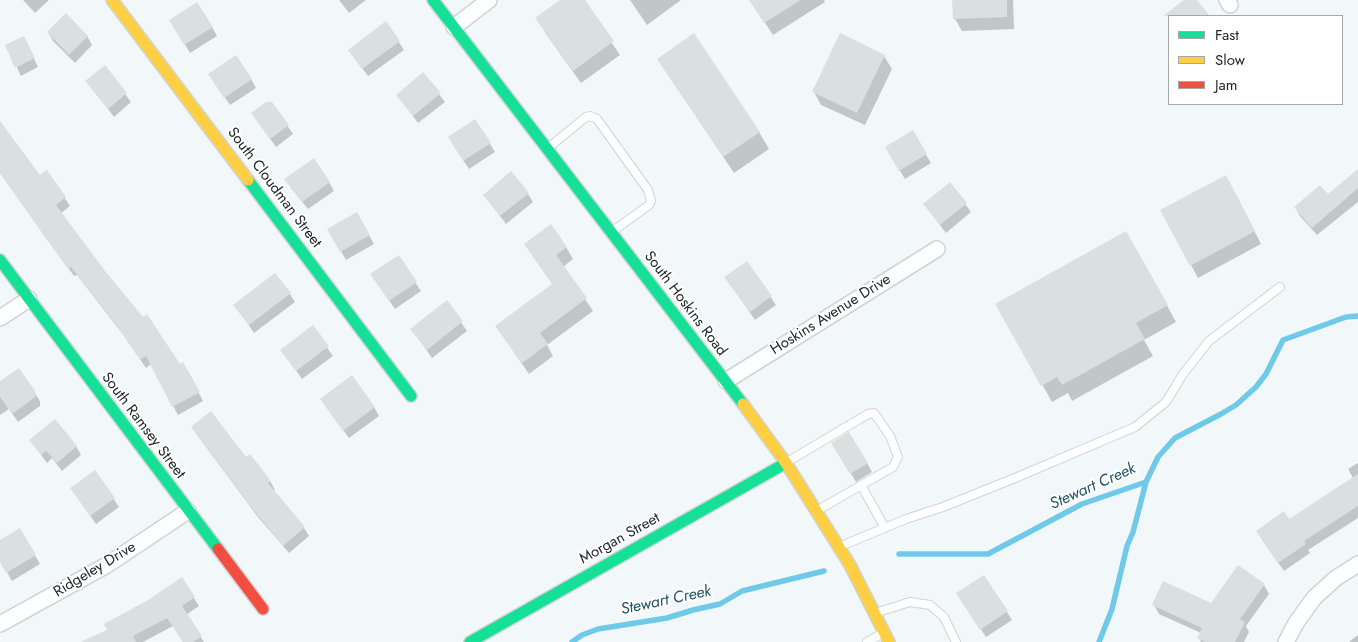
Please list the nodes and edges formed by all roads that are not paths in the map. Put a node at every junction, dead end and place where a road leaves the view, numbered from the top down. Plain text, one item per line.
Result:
1 (112, 0) edge
2 (433, 0) edge
3 (489, 0) edge
4 (454, 27) junction
5 (547, 148) junction
6 (611, 232) junction
7 (937, 249) dead end
8 (0, 260) edge
9 (1280, 287) dead end
10 (29, 298) junction
11 (0, 318) edge
12 (726, 381) junction
13 (411, 396) dead end
14 (786, 463) junction
15 (861, 485) junction
16 (188, 510) junction
17 (816, 511) junction
18 (885, 528) junction
19 (839, 547) junction
20 (1358, 564) edge
21 (263, 609) dead end
22 (874, 613) junction
23 (0, 624) edge
24 (887, 637) edge
25 (470, 642) edge
26 (867, 642) edge
27 (956, 642) edge
28 (1286, 642) edge

1 - 13 street, South Cloudman Street
2 - 4 street, South Hoskins Road
3 - 4 street
4 - 5 street, South Hoskins Road
5 - 6 street, South Hoskins Road
5 - 6 lane
6 - 12 street, South Hoskins Road
7 - 12 street, Hoskins Avenue Drive
8 - 10 street, South Ramsey Street
9 - 18 lane
10 - 11 street
10 - 16 street, South Ramsey Street
12 - 14 street, South Hoskins Road
14 - 15 lane
14 - 17 street, South Hoskins Road
14 - 25 street, Morgan Street
15 - 17 lane
15 - 18 lane
16 - 21 street, South Ramsey Street
16 - 23 street, Ridgeley Drive
17 - 19 street, South Hoskins Road
18 - 19 lane
19 - 22 street, South Hoskins Road
20 - 28 street
22 - 24 street, South Hoskins Road
22 - 27 lane
24 - 26 lane

